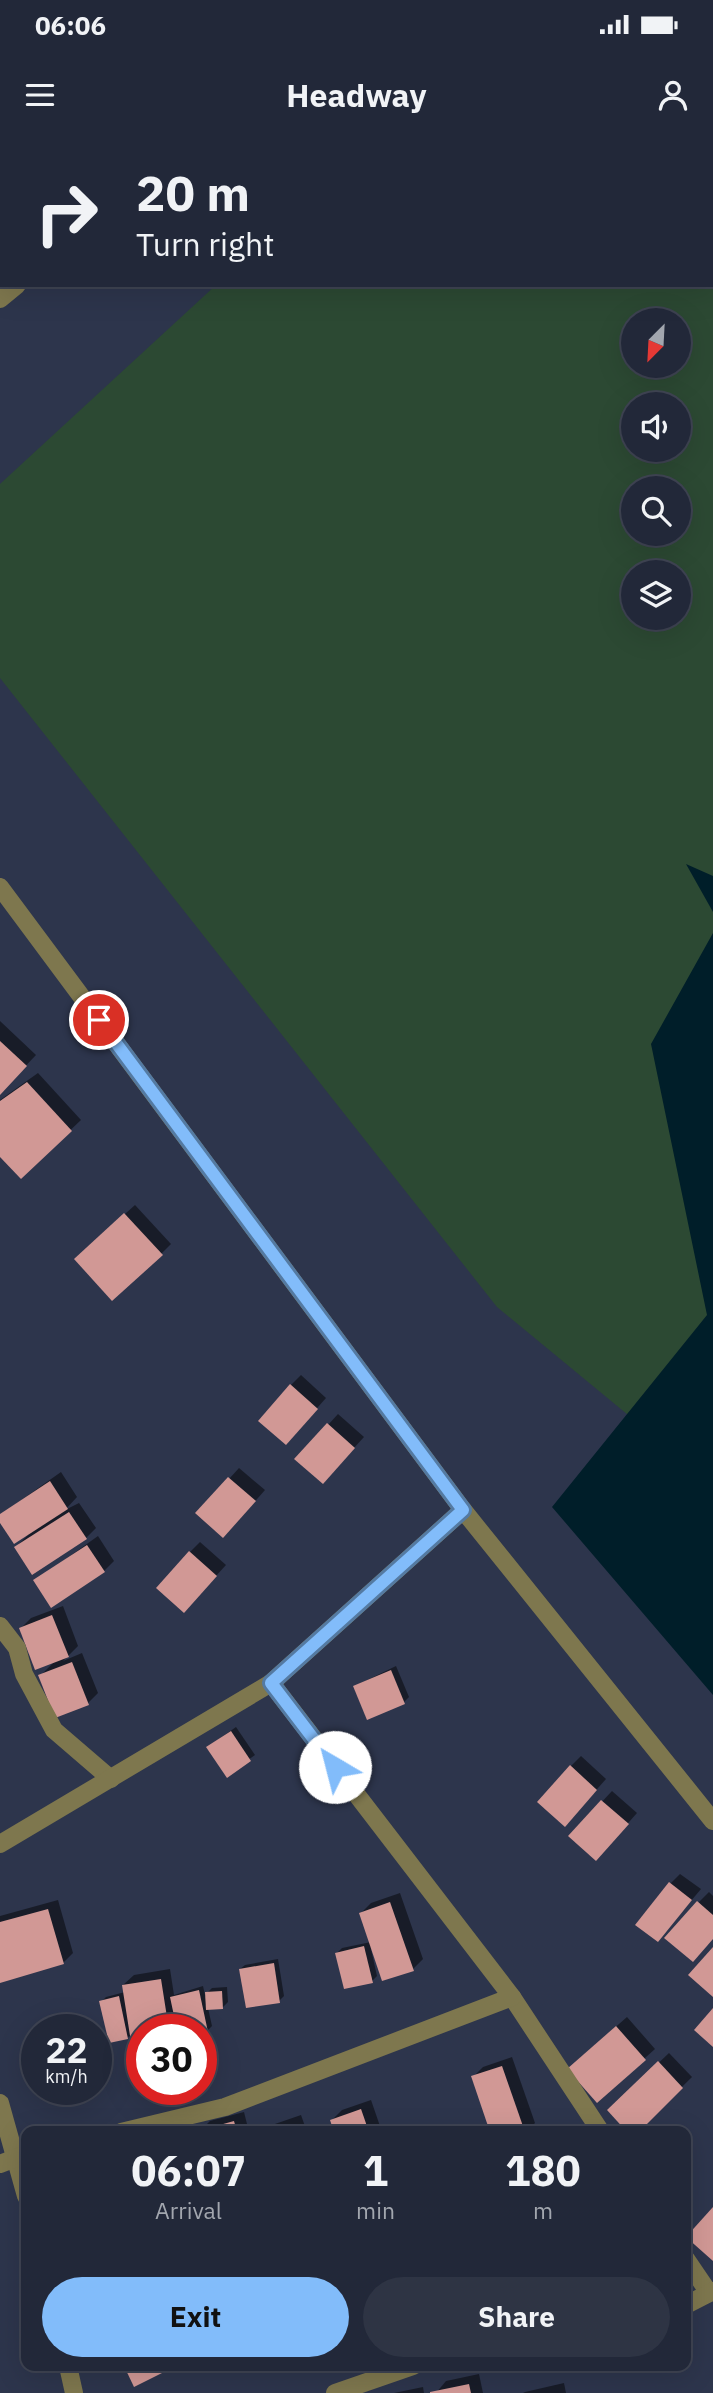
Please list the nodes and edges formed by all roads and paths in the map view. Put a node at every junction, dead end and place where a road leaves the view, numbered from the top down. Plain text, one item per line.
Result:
1 (15, 287) edge
2 (0, 299) edge
3 (0, 887) edge
4 (463, 1510) junction
5 (0, 1626) edge
6 (271, 1683) junction
7 (111, 1779) junction
8 (713, 1821) edge
9 (0, 1844) edge
10 (512, 1997) junction
11 (0, 2103) edge
12 (146, 2126) edge
13 (597, 2126) edge
14 (14, 2158) edge
15 (21, 2180) edge
16 (691, 2266) edge
17 (711, 2292) edge
18 (691, 2302) edge
19 (69, 2371) edge
20 (399, 2371) edge
21 (75, 2393) edge
22 (335, 2393) edge

1 - 2 street
3 - 4 street
4 - 6 street
4 - 8 street
5 - 7 street
6 - 7 street
6 - 10 street
7 - 9 street
10 - 12 street
10 - 13 street
11 - 14 street
14 - 15 street
16 - 17 street
17 - 18 street
19 - 21 street
20 - 22 street

